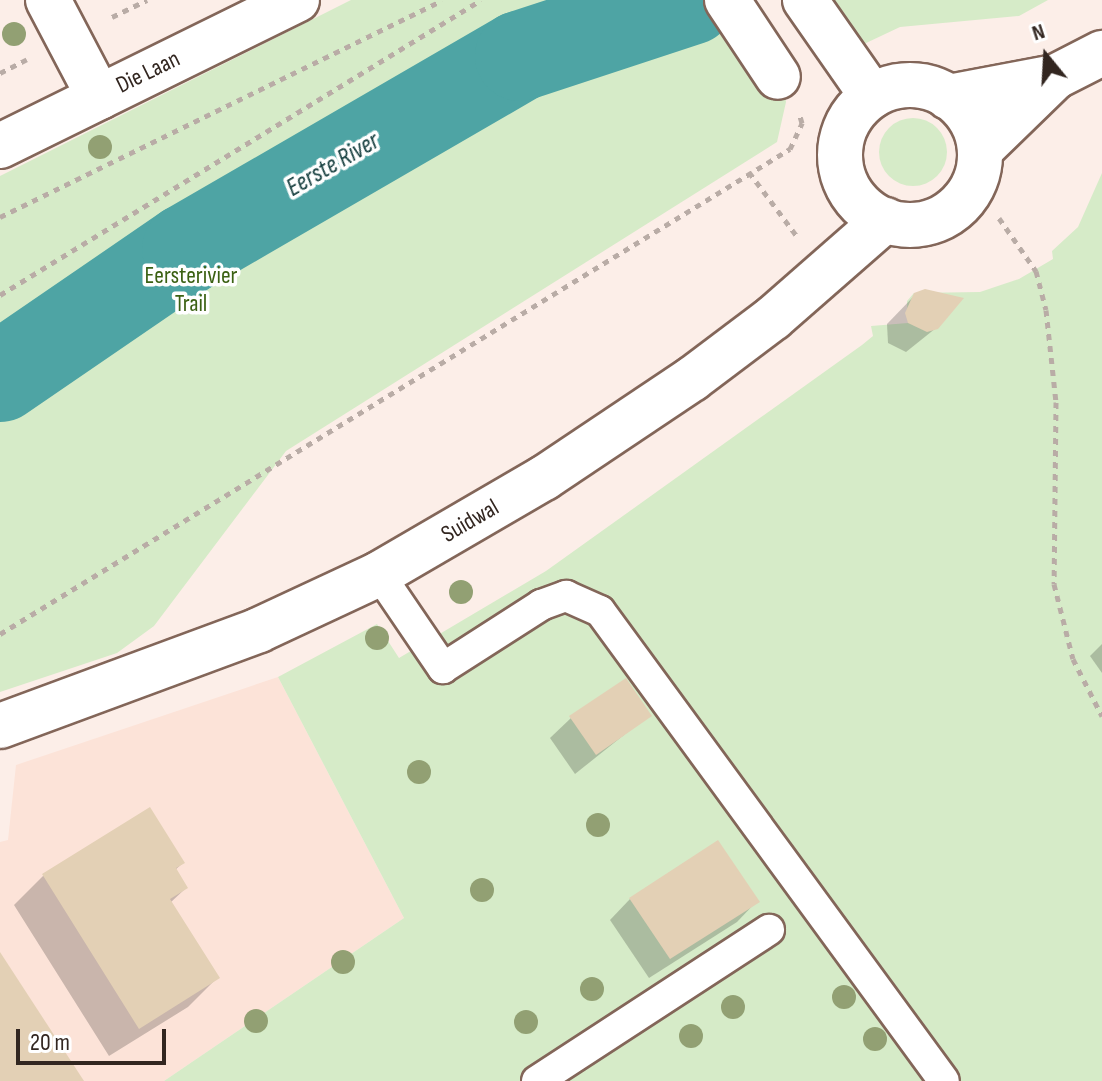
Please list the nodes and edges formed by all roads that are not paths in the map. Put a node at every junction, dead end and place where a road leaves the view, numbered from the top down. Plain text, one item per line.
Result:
1 (48, 0) edge
2 (297, 0) edge
3 (727, 0) edge
4 (805, 0) edge
5 (1102, 53) edge
6 (778, 77) road end
7 (1055, 77) junction
8 (862, 82) junction
9 (99, 97) junction
10 (948, 97) junction
11 (0, 146) edge
12 (981, 149) junction
13 (885, 220) junction
14 (379, 574) junction
15 (0, 726) edge
16 (769, 930) dead end
17 (537, 1081) edge
18 (944, 1081) edge

1 - 9 street
2 - 9 street, Die Laan
3 - 6 street
4 - 8 street
5 - 7 street
7 - 10 street
7 - 12 street
8 - 10 street
8 - 13 street
9 - 11 street, Die Laan
10 - 12 street
12 - 13 street
13 - 14 street, Suidwal
14 - 15 street, Suidwal
14 - 18 lane
16 - 17 lane

